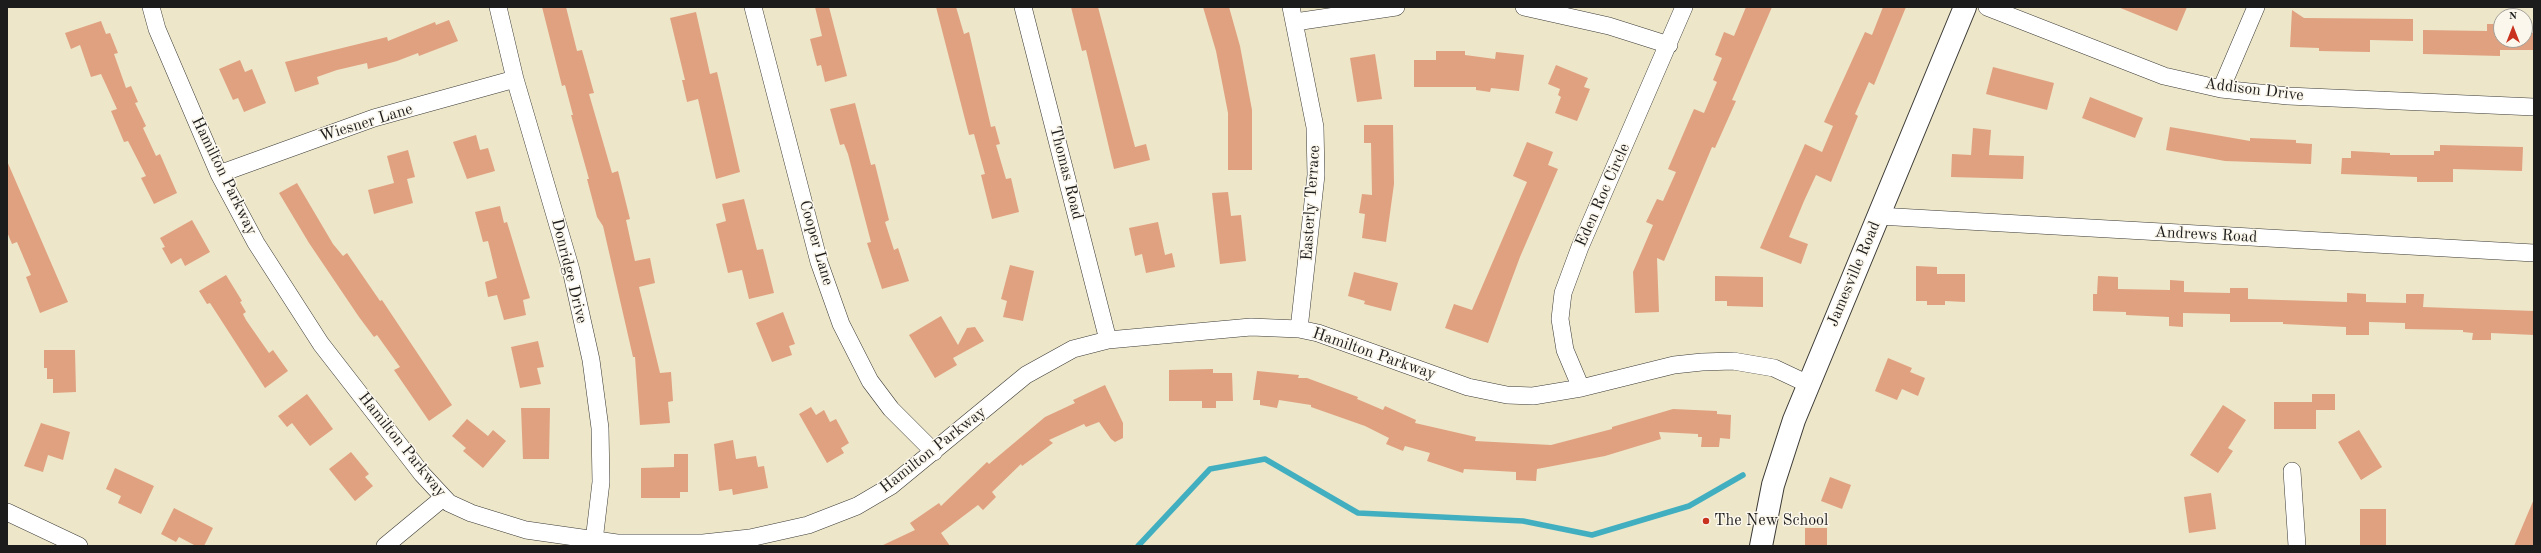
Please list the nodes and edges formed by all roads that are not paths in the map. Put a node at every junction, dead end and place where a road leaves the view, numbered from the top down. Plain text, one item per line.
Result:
1 (151, 7) edge
2 (498, 7) edge
3 (753, 7) edge
4 (1023, 7) edge
5 (1396, 7) edge
6 (1524, 7) edge
7 (1684, 7) edge
8 (1965, 7) edge
9 (1987, 7) edge
10 (2256, 7) edge
11 (1293, 14) edge
12 (1668, 45) junction
13 (515, 79) junction
14 (2220, 89) junction
15 (2534, 107) edge
16 (219, 174) junction
17 (1878, 216) junction
18 (2534, 253) edge
19 (1299, 329) junction
20 (1108, 340) junction
21 (1808, 384) junction
22 (1580, 388) junction
23 (934, 452) junction
24 (2292, 471) dead end
25 (444, 498) junction
26 (7, 512) edge
27 (594, 541) junction
28 (80, 546) edge
29 (385, 546) edge
30 (1762, 546) edge
31 (2297, 546) edge

1 - 16 street, Hamilton Parkway
2 - 13 street, Donridge Drive
3 - 23 street, Cooper Lane
4 - 20 street, Thomas Road
5 - 11 street
6 - 12 street
7 - 12 street, Eden Roc Circle
8 - 17 street, Jamesville Road
9 - 14 street, Addison Drive
10 - 14 street
11 - 19 street, Easterly Terrace
12 - 22 street, Eden Roc Circle
13 - 16 street, Wiesner Lane
13 - 27 street, Donridge Drive
14 - 15 street, Addison Drive
16 - 25 street, Hamilton Parkway
17 - 18 street, Andrews Road
17 - 21 street, Jamesville Road
19 - 20 street, Hamilton Parkway
19 - 22 street, Hamilton Parkway
20 - 23 street, Hamilton Parkway
21 - 22 street, Hamilton Parkway
21 - 30 street, Jamesville Road
23 - 27 street, Hamilton Parkway
24 - 31 street
25 - 27 street, Hamilton Parkway
25 - 29 street
26 - 28 street

